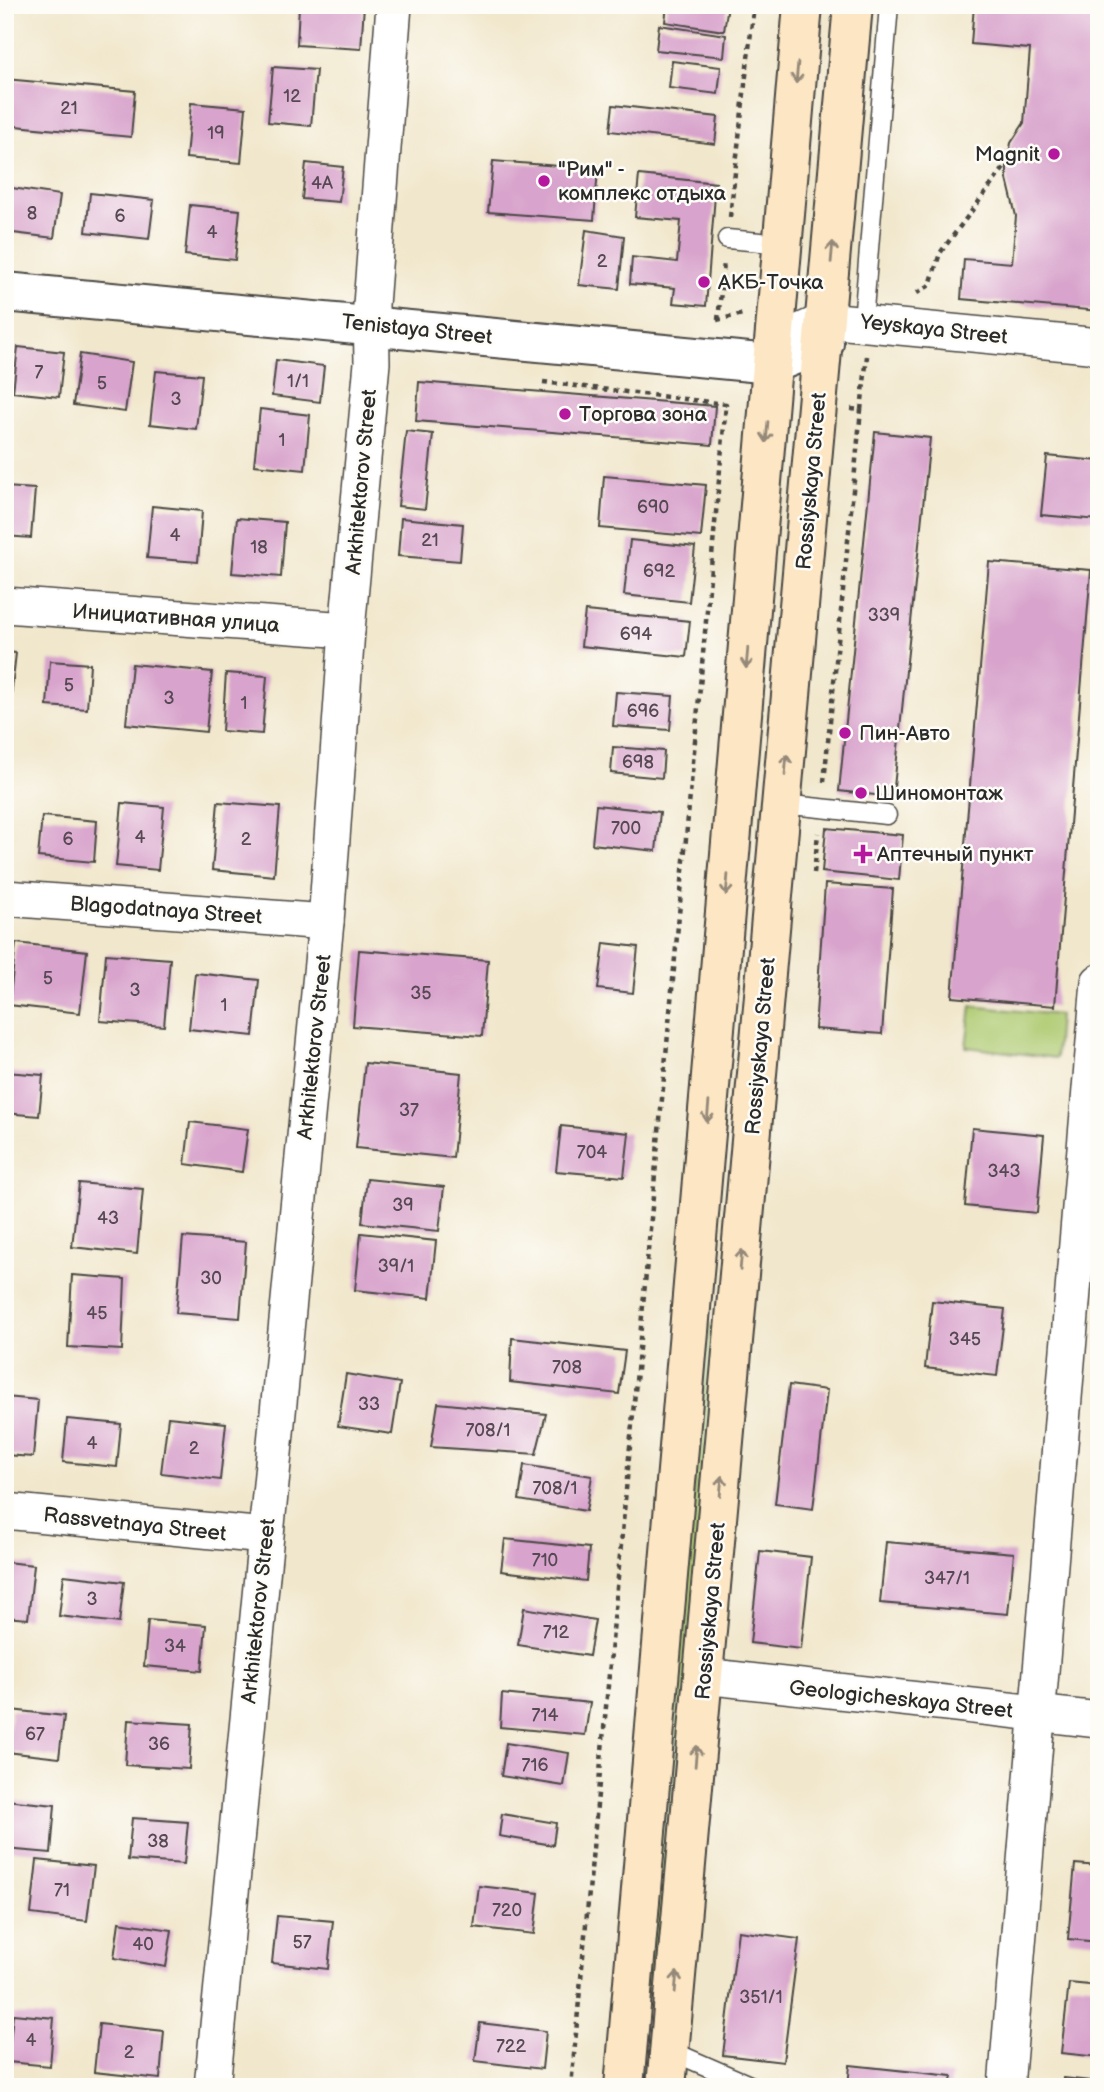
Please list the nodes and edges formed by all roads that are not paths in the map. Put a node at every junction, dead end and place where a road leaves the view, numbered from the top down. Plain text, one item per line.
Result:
1 (394, 5) edge
2 (803, 5) edge
3 (853, 5) edge
4 (889, 5) edge
5 (727, 239) road end
6 (783, 244) junction
7 (5, 292) edge
8 (371, 324) junction
9 (838, 328) junction
10 (1099, 346) edge
11 (773, 353) junction
12 (5, 605) edge
13 (347, 630) junction
14 (782, 804) junction
15 (887, 815) dead end
16 (5, 898) edge
17 (326, 922) junction
18 (1099, 982) edge
19 (5, 1511) edge
20 (265, 1536) junction
21 (704, 1676) junction
22 (1036, 1714) junction
23 (1099, 1720) edge
24 (668, 2068) edge
25 (212, 2087) edge
26 (624, 2087) edge
27 (754, 2087) edge
28 (1006, 2087) edge

1 - 8 street, Arkhitektorov Street
2 -> 6 main road
9 -> 3 main road, Rossiyskaya Street
4 - 9 lane
5 - 6 lane
6 - 11 main road
7 - 8 street, Tenistaya Street
8 - 11 street, Tenistaya Street
8 - 13 street, Arkhitektorov Street
9 - 10 street, Yeyskaya Street
9 - 11 street, Tenistaya Street
14 -> 9 main road, Rossiyskaya Street
11 -> 26 main road
12 - 13 street, Инициативная улица
13 - 17 street, Arkhitektorov Street
14 - 15 lane
21 -> 14 main road, Rossiyskaya Street
16 - 17 street, Blagodatnaya Street
17 - 20 street, Arkhitektorov Street
18 - 22 street
19 - 20 street, Rassvetnaya Street
20 - 25 street, Arkhitektorov Street
21 - 22 street, Geologicheskaya Street
24 -> 21 main road, Rossiyskaya Street
22 - 23 street, Geologicheskaya Street
22 - 28 street
24 - 27 lane

